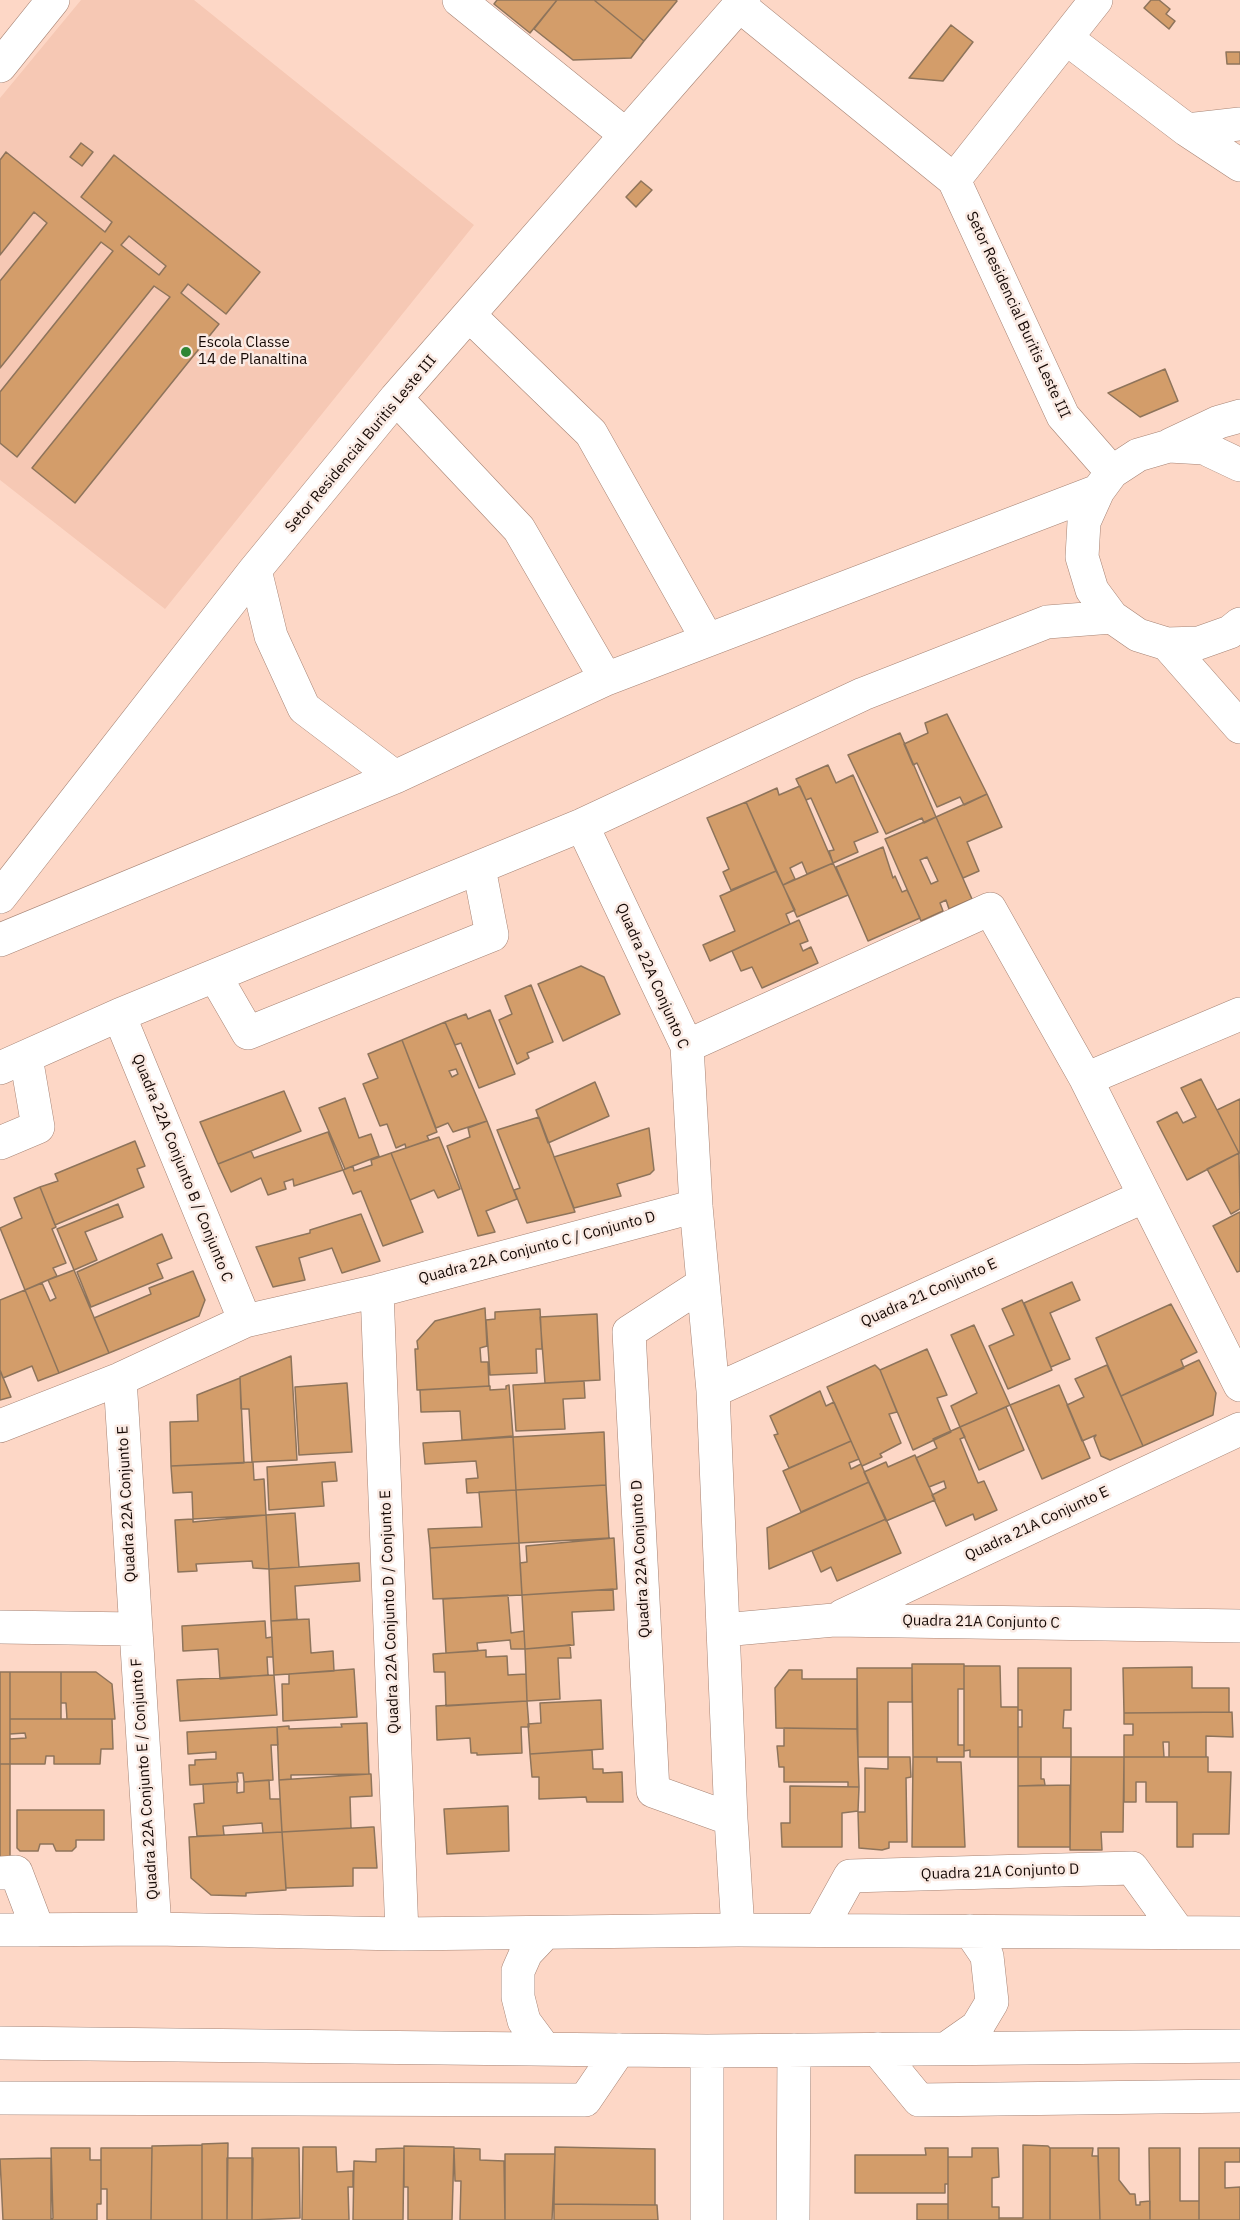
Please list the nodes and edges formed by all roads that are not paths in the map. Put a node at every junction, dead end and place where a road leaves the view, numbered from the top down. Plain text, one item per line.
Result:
1 (53, 0) edge
2 (459, 0) edge
3 (1096, 0) edge
4 (742, 3) edge
5 (1066, 38) junction
6 (0, 66) edge
7 (1240, 124) edge
8 (1187, 130) junction
9 (626, 135) junction
10 (1240, 165) edge
11 (954, 180) junction
12 (470, 316) junction
13 (396, 398) junction
14 (1240, 416) edge
15 (1169, 446) junction
16 (1240, 465) edge
17 (1105, 481) junction
18 (255, 570) junction
19 (1112, 617) junction
20 (1240, 624) edge
21 (707, 639) junction
22 (1167, 644) junction
23 (606, 680) junction
24 (1240, 727) edge
25 (395, 777) junction
26 (582, 825) junction
27 (479, 868) junction
28 (0, 897) edge
29 (0, 940) edge
30 (214, 976) junction
31 (1240, 1014) edge
32 (119, 1015) junction
33 (687, 1046) junction
34 (13, 1062) edge
35 (1086, 1079) junction
36 (0, 1143) edge
37 (1145, 1196) junction
38 (696, 1206) junction
39 (703, 1284) junction
40 (377, 1291) junction
41 (245, 1321) junction
42 (120, 1379) junction
43 (1240, 1385) edge
44 (713, 1391) junction
45 (0, 1426) edge
46 (1240, 1429) edge
47 (834, 1620) junction
48 (1240, 1626) edge
49 (0, 1627) edge
50 (135, 1629) junction
51 (723, 1630) junction
52 (731, 1819) junction
53 (0, 1873) edge
54 (155, 1929) junction
55 (0, 1930) edge
56 (38, 1930) junction
57 (738, 1930) junction
58 (820, 1930) junction
59 (970, 1931) junction
60 (545, 1933) junction
61 (1179, 1933) junction
62 (1240, 1933) edge
63 (402, 1934) junction
64 (0, 2043) edge
65 (1240, 2046) edge
66 (544, 2048) junction
67 (947, 2048) junction
68 (877, 2049) junction
69 (619, 2050) junction
70 (707, 2050) junction
71 (794, 2050) junction
72 (1240, 2096) edge
73 (0, 2098) edge
74 (706, 2220) edge
75 (793, 2220) edge

1 - 6 street
2 - 9 street
3 - 5 street
4 - 9 street, Setor Residencial Buritis Leste III
4 - 11 street, Setor Residencial Buritis Leste III
5 - 8 street
5 - 11 street
7 - 8 street
8 - 10 street
9 - 12 street, Setor Residencial Buritis Leste III
11 - 17 street, Setor Residencial Buritis Leste III
12 - 13 street, Setor Residencial Buritis Leste III
12 - 21 street
13 - 18 street, Setor Residencial Buritis Leste III
13 - 23 street
14 - 15 street
15 - 16 street
15 - 17 street
17 - 19 street
17 - 21 street
18 - 25 street
18 - 28 street, Setor Residencial Buritis Leste III
19 - 22 street
19 - 26 street
20 - 22 street
21 - 23 street
22 - 24 street
23 - 25 street
25 - 29 street
26 - 27 street
26 - 33 street, Quadra 22A Conjunto C
27 - 30 street
27 - 30 street
30 - 32 street
31 - 35 street
32 - 34 street
32 - 41 street, Quadra 22A Conjunto B / Conjunto C
33 - 35 street
33 - 38 street, Quadra 22A Conjunto C
34 - 36 street
35 - 37 street
37 - 43 street
37 - 44 street, Quadra 21 Conjunto E
38 - 39 street, Quadra 22A Conjunto C
38 - 40 street, Quadra 22A Conjunto C / Conjunto D
39 - 44 street, Quadra 22A Conjunto C
39 - 52 street, Quadra 22A Conjunto D
40 - 41 street, Quadra 22A Conjunto C / Conjunto D
40 - 63 street, Quadra 22A Conjunto D / Conjunto E
41 - 42 street, Quadra 22A Conjunto C / Conjunto D
42 - 45 street, Quadra 22A Conjunto C / Conjunto D
42 - 50 street, Quadra 22A Conjunto E
44 - 51 street, Quadra 22A Conjunto C
46 - 47 street, Quadra 21A Conjunto E
47 - 48 street, Quadra 21A Conjunto C
47 - 51 street, Quadra 21A Conjunto C
49 - 50 street
50 - 54 street, Quadra 22A Conjunto E / Conjunto F
51 - 52 street, Quadra 22A Conjunto C
52 - 57 street, Quadra 22A Conjunto C
53 - 56 street
54 - 56 street
54 - 63 street
55 - 56 street
57 - 58 street
57 - 60 street
58 - 59 street
58 - 61 street, Quadra 21A Conjunto D
59 - 61 street
59 - 67 street
60 - 63 street
60 - 66 street
61 - 62 street
64 - 66 street
65 - 67 street
66 - 69 street
67 - 68 street
68 - 71 street
68 - 72 street
69 - 70 street
69 - 73 street
70 - 71 street
70 - 74 street
71 - 75 street

